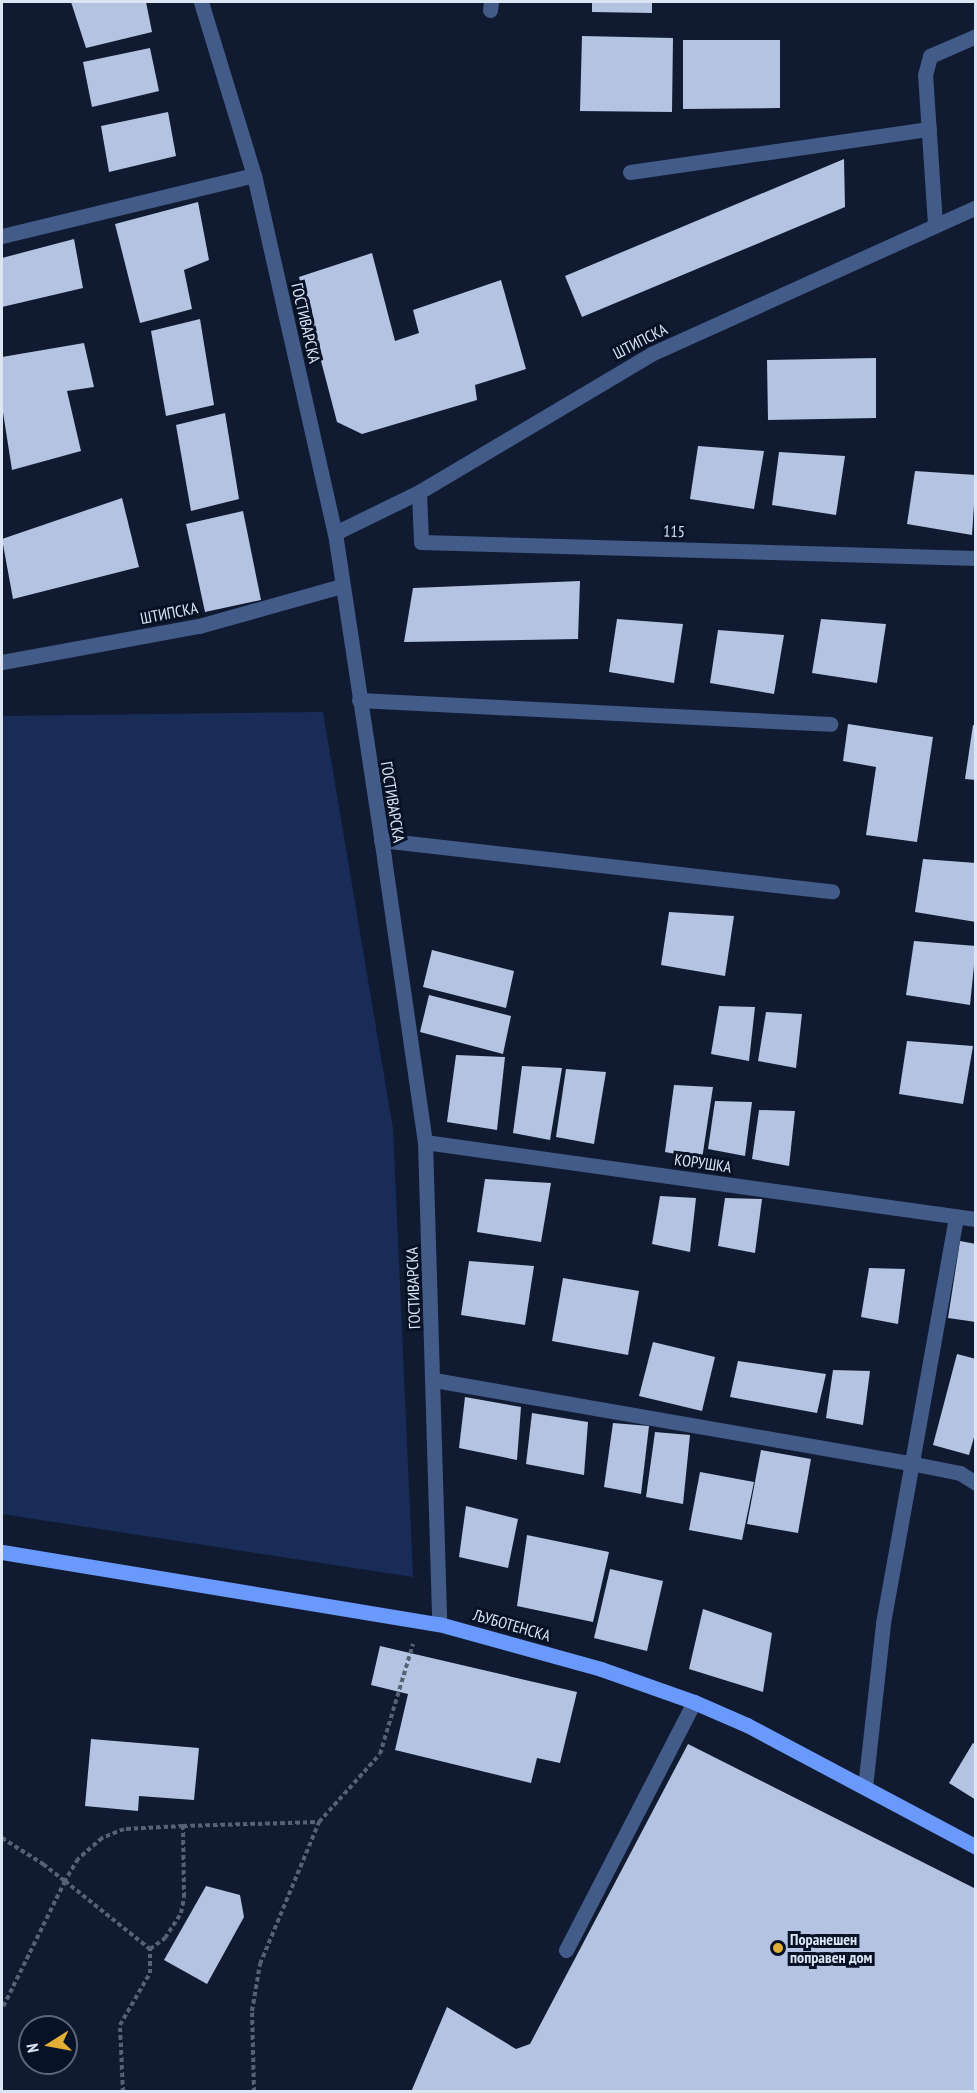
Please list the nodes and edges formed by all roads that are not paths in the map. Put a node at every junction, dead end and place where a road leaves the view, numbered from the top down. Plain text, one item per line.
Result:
1 (201, 2) edge
2 (975, 36) edge
3 (929, 129) junction
4 (630, 172) dead end
5 (254, 175) junction
6 (975, 207) edge
7 (935, 224) junction
8 (2, 236) edge
9 (418, 492) junction
10 (335, 533) junction
11 (975, 558) edge
12 (341, 586) junction
13 (2, 662) edge
14 (359, 700) junction
15 (830, 724) dead end
16 (381, 840) junction
17 (832, 891) dead end
18 (425, 1142) junction
19 (956, 1216) junction
20 (975, 1219) edge
21 (434, 1380) junction
22 (910, 1463) junction
23 (975, 1483) edge
24 (2, 1552) edge
25 (439, 1624) junction
26 (694, 1702) junction
27 (865, 1787) junction
28 (975, 1847) edge
29 (566, 1950) dead end

1 - 5 street, ГОСТИВАРСКА
2 - 3 street
3 - 4 street
3 - 7 street
5 - 8 street
5 - 10 street, ГОСТИВАРСКА
6 - 7 street, ШТИПСКА
7 - 9 street, ШТИПСКА
9 - 10 street, ШТИПСКА
9 - 11 street, 115
10 - 12 street, ГОСТИВАРСКА
12 - 13 street, ШТИПСКА
12 - 14 street, ГОСТИВАРСКА
14 - 15 street
14 - 16 street, ГОСТИВАРСКА
16 - 17 street
16 - 18 street, ГОСТИВАРСКА
18 - 19 street, КОРУШКА
18 - 21 street, ГОСТИВАРСКА
19 - 20 street, КОРУШКА
19 - 22 street
21 - 22 street
21 - 25 street, ГОСТИВАРСКА
22 - 23 street
22 - 27 street
24 - 25 main road, ЉУБОТЕНСКА
25 - 26 main road, ЉУБОТЕНСКА
26 - 27 main road, ЉУБОТЕНСКА
26 - 29 street
27 - 28 main road, ЉУБОТЕНСКА

